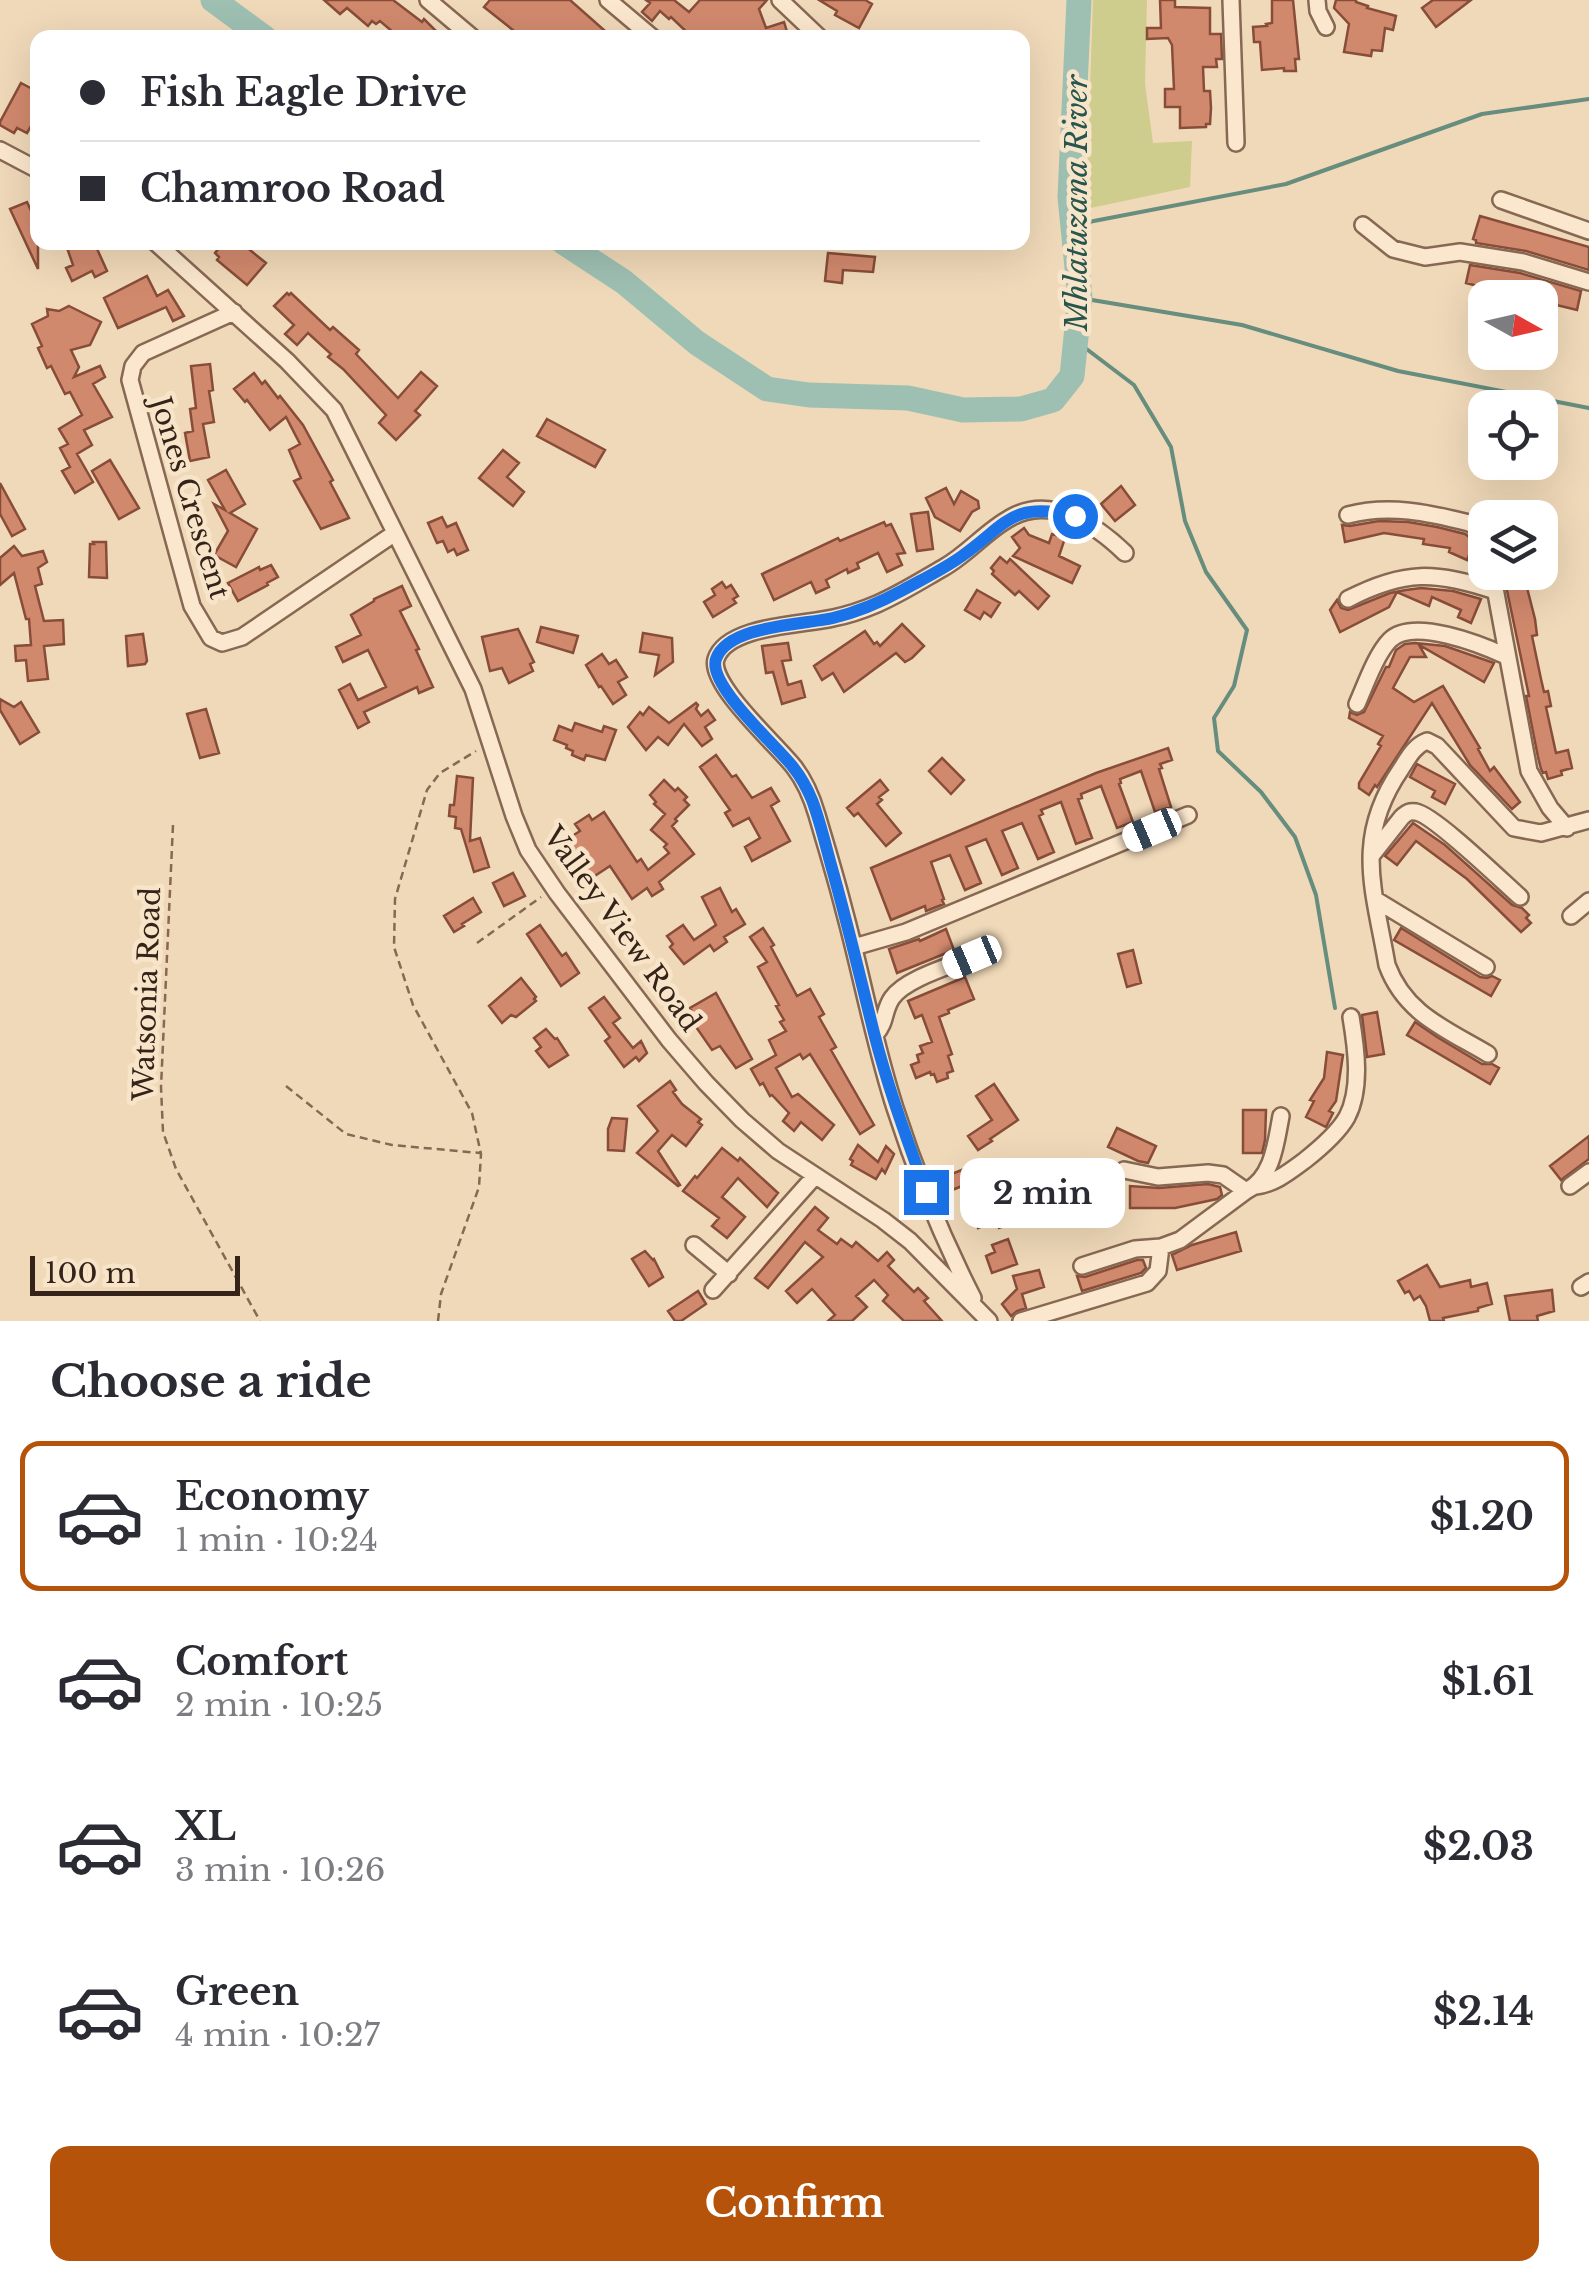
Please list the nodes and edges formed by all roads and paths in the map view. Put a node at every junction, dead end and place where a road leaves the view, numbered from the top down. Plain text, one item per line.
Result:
1 (428, 0) edge
2 (608, 0) edge
3 (780, 0) edge
4 (1231, 0) edge
5 (1316, 0) edge
6 (1326, 27) dead end
7 (464, 30) edge
8 (643, 30) edge
9 (812, 30) edge
10 (1236, 144) dead end
11 (0, 150) edge
12 (30, 166) edge
13 (1501, 200) dead end
14 (1363, 225) dead end
15 (1589, 231) edge
16 (164, 250) edge
17 (1589, 282) edge
18 (234, 312) junction
19 (1348, 515) dead end
20 (1468, 524) edge
21 (396, 533) junction
22 (1124, 553) dead end
23 (1495, 591) joint
24 (1348, 599) dead end
25 (1506, 656) junction
26 (1356, 704) dead end
27 (490, 742) junction
28 (1188, 815) dead end
29 (1589, 820) edge
30 (174, 826) dead end
31 (1567, 828) junction
32 (1369, 858) junction
33 (554, 888) junction
34 (1520, 897) dead end
35 (1376, 900) junction
36 (1589, 901) edge
37 (1571, 916) dead end
38 (477, 943) dead end
39 (854, 947) junction
40 (972, 957) dead end
41 (1486, 967) dead end
42 (1351, 1017) dead end
43 (875, 1035) junction
44 (1488, 1054) dead end
45 (286, 1086) dead end
46 (1281, 1116) dead end
47 (481, 1154) junction
48 (1124, 1170) dead end
49 (1589, 1172) edge
50 (815, 1176) junction
51 (1570, 1186) dead end
52 (1251, 1188) junction
53 (694, 1245) dead end
54 (1161, 1247) junction
55 (1082, 1266) dead end
56 (728, 1274) junction
57 (713, 1290) dead end
58 (984, 1316) edge
59 (260, 1321) edge
60 (438, 1321) edge
61 (1020, 1321) edge

1 - 7 street
2 - 8 street
3 - 9 street
4 - 10 street
5 - 6 street
11 - 12 street
13 - 15 street
14 - 17 street
16 - 18 street, Valley View Road
18 - 21 street, Valley View Road
18 - 21 street, Jones Crescent
19 - 20 street
21 - 27 street, Valley View Road
22 - 39 street
23 - 24 street
23 - 25 street
25 - 26 street
25 - 31 street
27 - 33 street, Valley View Road
27 - 47 path
28 - 39 street
29 - 31 street
30 - 59 path, Watsonia Road
31 - 32 street
32 - 34 street
32 - 35 street
33 - 38 path
33 - 50 street, Valley View Road
35 - 41 street
35 - 44 street
36 - 37 street
39 - 43 street
40 - 43 street
42 - 52 street
43 - 58 street
45 - 47 path
46 - 52 street
47 - 60 path
48 - 52 street
49 - 51 street
50 - 56 street
50 - 58 street, Valley View Road
52 - 54 street
53 - 56 street
54 - 55 street
54 - 61 street
56 - 57 street

